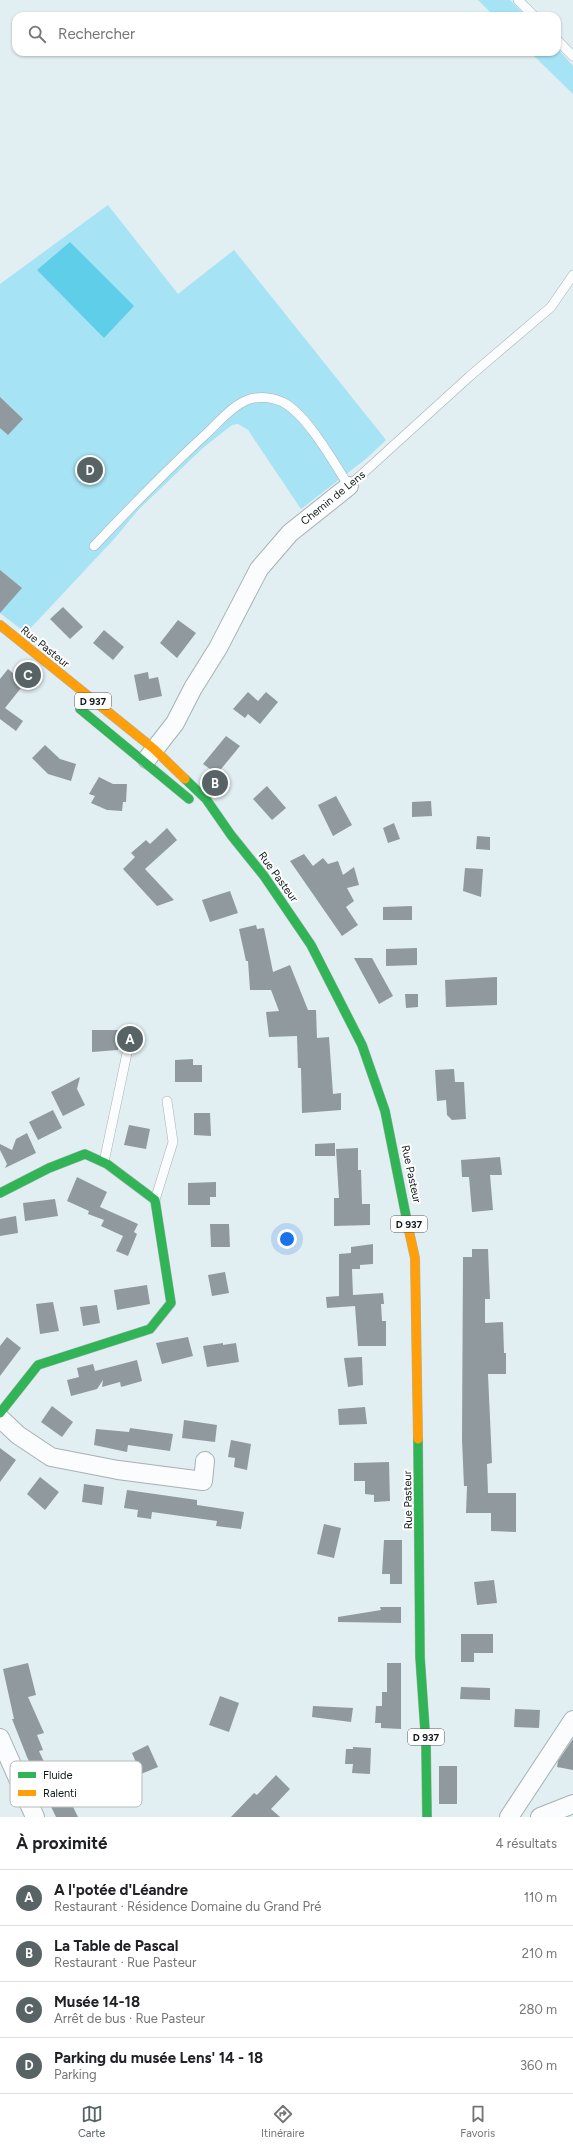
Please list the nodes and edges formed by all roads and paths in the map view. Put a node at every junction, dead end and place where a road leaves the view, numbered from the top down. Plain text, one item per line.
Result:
1 (518, 0) edge
2 (530, 12) edge
3 (561, 44) edge
4 (573, 56) edge
5 (573, 274) edge
6 (349, 486) junction
7 (94, 546) dead end
8 (0, 625) edge
9 (70, 701) dead end
10 (149, 756) junction
11 (231, 835) junction
12 (130, 1039) dead end
13 (168, 1102) dead end
14 (104, 1162) junction
15 (0, 1193) edge
16 (155, 1200) junction
17 (0, 1413) edge
18 (0, 1418) edge
19 (205, 1461) dead end
20 (420, 1657) junction
21 (414, 1715) dead end
22 (573, 1720) edge
23 (0, 1738) edge
24 (10, 1761) edge
25 (573, 1804) edge
26 (31, 1807) edge
27 (35, 1817) edge
28 (427, 1817) edge
29 (509, 1817) edge
30 (540, 1817) edge

1 - 2 lane
3 - 4 lane
5 - 6 lane, Chemin de Lens
6 - 7 lane
6 - 10 street, Chemin de Lens
8 - 10 main road, Rue Pasteur / D 937
9 - 10 main road, Rue Pasteur
10 - 11 main road, Rue Pasteur
10 - 11 main road, Rue Pasteur / D 937
11 - 20 main road, Rue Pasteur / D 937
12 - 14 lane
13 - 16 lane
14 - 15 main road
14 - 16 main road
16 - 17 main road
18 - 19 street
20 - 21 main road, Rue Pasteur
20 - 28 main road, Rue Pasteur / D 937
22 - 29 street
23 - 24 street
25 - 30 street
26 - 27 street

